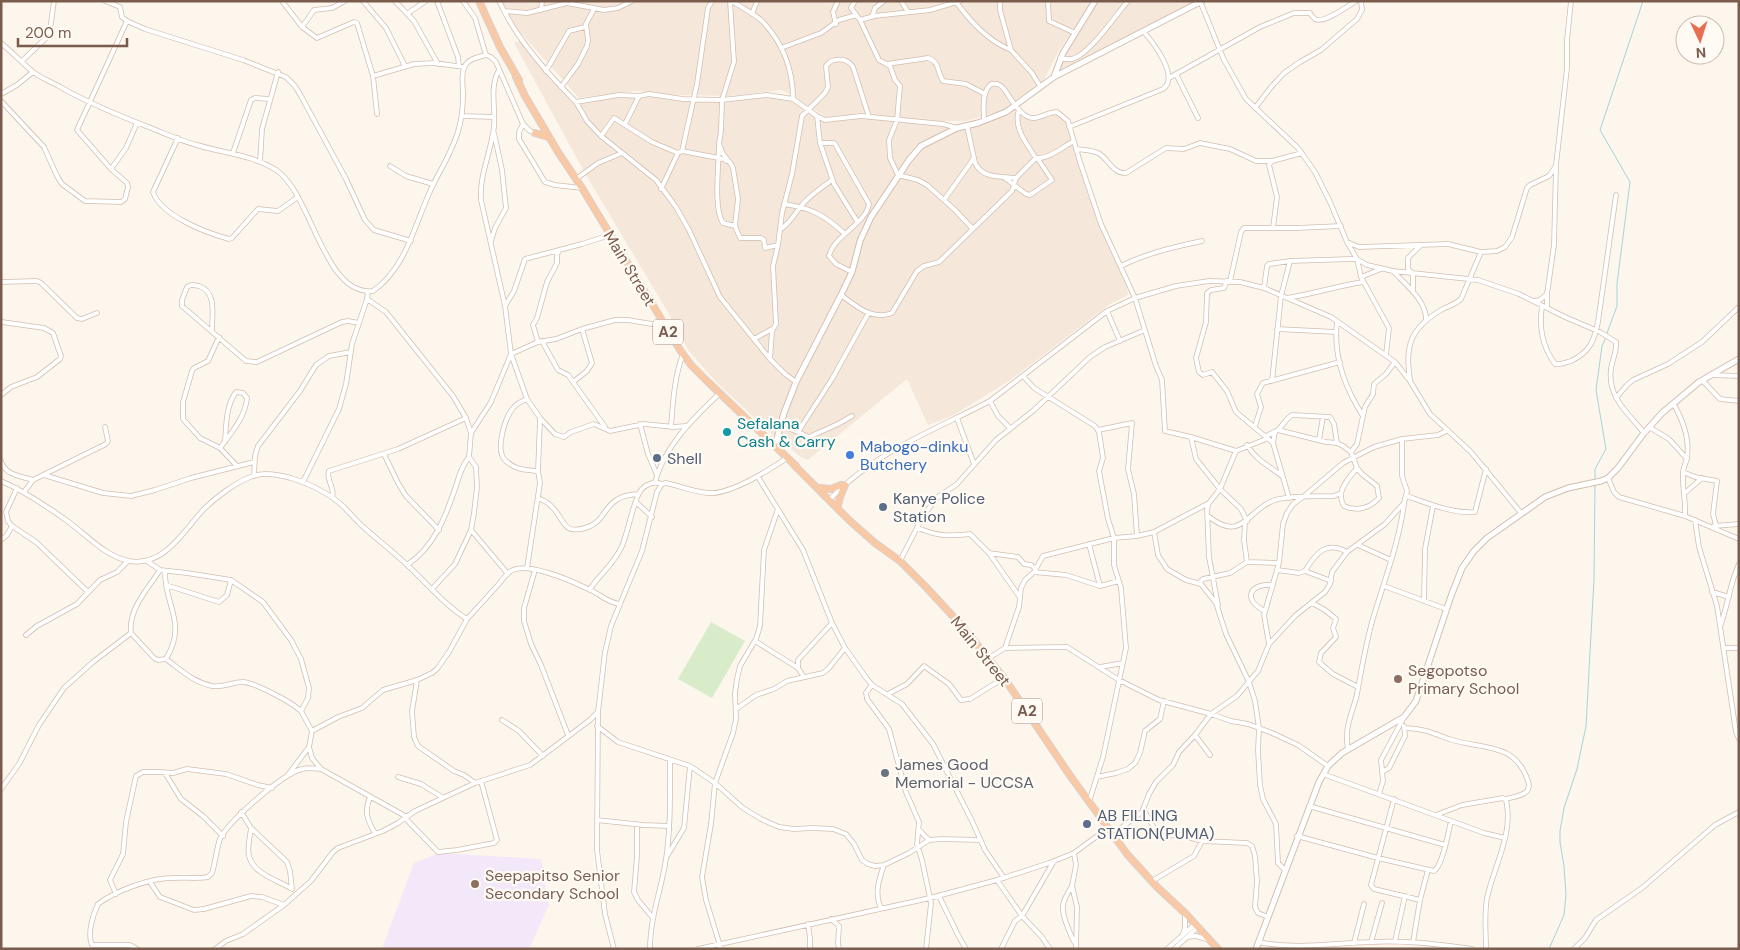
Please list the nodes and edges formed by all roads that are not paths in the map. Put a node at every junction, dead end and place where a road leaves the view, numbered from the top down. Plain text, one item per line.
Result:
1 (54, 1) edge
2 (105, 1) edge
3 (282, 1) edge
4 (345, 1) edge
5 (363, 1) edge
6 (395, 1) edge
7 (426, 1) edge
8 (437, 1) edge
9 (463, 1) edge
10 (499, 1) edge
11 (542, 1) edge
12 (632, 1) edge
13 (712, 1) edge
14 (730, 1) edge
15 (756, 1) edge
16 (838, 1) edge
17 (855, 1) edge
18 (884, 1) edge
19 (901, 1) edge
20 (1000, 1) edge
21 (1048, 1) edge
22 (1094, 1) edge
23 (1128, 1) edge
24 (1200, 1) edge
25 (1356, 1) edge
26 (1361, 1) edge
27 (1570, 1) edge
28 (479, 2) edge
29 (567, 2) edge
30 (958, 2) edge
31 (594, 9) junction
32 (541, 10) junction
33 (504, 11) junction
34 (908, 12) junction
35 (408, 13) junction
36 (752, 14) junction
37 (856, 15) junction
38 (872, 17) junction
39 (860, 20) junction
40 (127, 21) junction
41 (836, 24) junction
42 (302, 27) junction
43 (585, 27) junction
44 (1143, 31) junction
45 (1075, 33) junction
46 (1, 43) edge
47 (781, 48) junction
48 (1011, 50) junction
49 (1220, 50) junction
50 (486, 55) junction
51 (1060, 58) junction
52 (22, 61) junction
53 (438, 64) junction
54 (887, 64) junction
55 (405, 66) junction
56 (461, 67) junction
57 (499, 70) junction
58 (546, 71) junction
59 (32, 72) junction
60 (278, 72) junction
61 (1176, 74) junction
62 (373, 76) junction
63 (1054, 76) junction
64 (516, 77) junction
65 (1169, 78) junction
66 (1040, 86) junction
67 (561, 87) junction
68 (1, 94) edge
69 (985, 94) junction
70 (639, 96) junction
71 (270, 99) junction
72 (793, 99) junction
73 (694, 100) junction
74 (722, 100) junction
75 (1, 101) edge
76 (89, 102) junction
77 (576, 102) junction
78 (1017, 107) junction
79 (1255, 108) junction
80 (808, 110) junction
81 (377, 114) dead end
82 (462, 116) junction
83 (817, 116) junction
84 (494, 117) junction
85 (869, 117) junction
86 (1198, 118) dead end
87 (539, 119) junction
88 (897, 120) junction
89 (984, 121) junction
90 (137, 123) junction
91 (522, 124) junction
92 (624, 124) junction
93 (966, 126) junction
94 (1069, 127) junction
95 (494, 128) junction
96 (546, 128) junction
97 (957, 128) junction
98 (534, 132) junction
99 (601, 136) junction
100 (178, 138) junction
101 (550, 138) junction
102 (1074, 141) junction
103 (820, 143) junction
104 (718, 144) junction
105 (1076, 149) junction
106 (680, 152) junction
107 (1302, 152) junction
108 (232, 153) junction
109 (622, 153) junction
110 (719, 158) junction
111 (974, 158) junction
112 (1037, 158) junction
113 (260, 162) junction
114 (1271, 162) junction
115 (732, 164) junction
116 (1556, 165) junction
117 (390, 166) dead end
118 (111, 170) junction
119 (898, 175) junction
120 (575, 177) junction
121 (1003, 177) junction
122 (1016, 178) junction
123 (832, 180) junction
124 (433, 184) junction
125 (1014, 184) junction
126 (582, 188) junction
127 (661, 189) junction
128 (1616, 195) dead end
129 (298, 197) junction
130 (944, 200) junction
131 (784, 204) junction
132 (800, 206) junction
133 (857, 221) junction
134 (735, 226) junction
135 (1341, 226) junction
136 (972, 228) junction
137 (1273, 228) junction
138 (780, 230) junction
139 (845, 234) junction
140 (610, 235) junction
141 (411, 241) junction
142 (1202, 241) dead end
143 (1347, 242) junction
144 (490, 244) junction
145 (778, 245) junction
146 (1421, 245) junction
147 (559, 250) junction
148 (1481, 252) junction
149 (1357, 260) junction
150 (1290, 261) junction
151 (1120, 266) junction
152 (1381, 269) junction
153 (852, 272) junction
154 (1393, 272) junction
155 (1413, 274) junction
156 (1361, 277) junction
157 (1471, 278) junction
158 (1228, 281) junction
159 (1, 282) edge
160 (1363, 282) junction
161 (1264, 288) junction
162 (368, 292) junction
163 (1413, 292) junction
164 (1547, 294) junction
165 (841, 295) junction
166 (1280, 296) junction
167 (1136, 298) junction
168 (1287, 298) junction
169 (368, 299) junction
170 (1532, 301) junction
171 (505, 306) junction
172 (1542, 306) junction
173 (1739, 307) edge
174 (1547, 308) junction
175 (1107, 311) junction
176 (97, 313) dead end
177 (868, 314) junction
178 (1426, 320) junction
179 (1, 322) edge
180 (1337, 322) junction
181 (359, 323) junction
182 (664, 326) junction
183 (774, 328) junction
184 (582, 329) junction
185 (1277, 329) junction
186 (212, 330) junction
187 (1145, 330) junction
188 (1336, 332) junction
189 (1598, 332) junction
190 (219, 337) junction
191 (754, 339) junction
192 (1120, 341) junction
193 (540, 342) junction
194 (351, 352) junction
195 (511, 354) junction
196 (683, 354) junction
197 (1386, 355) junction
198 (770, 359) junction
199 (1739, 359) edge
200 (1340, 362) junction
201 (1395, 362) junction
202 (1023, 376) junction
203 (1709, 376) junction
204 (1739, 376) edge
205 (1702, 380) junction
206 (1272, 381) junction
207 (1410, 381) junction
208 (573, 382) junction
209 (796, 382) junction
210 (720, 393) junction
211 (1, 395) edge
212 (1048, 397) junction
213 (1616, 398) junction
214 (527, 399) junction
215 (990, 401) junction
216 (1739, 401) edge
217 (1673, 403) junction
218 (852, 416) dead end
219 (1363, 416) junction
220 (1323, 417) junction
221 (466, 418) junction
222 (540, 418) junction
223 (957, 418) junction
224 (640, 424) junction
225 (686, 426) junction
226 (782, 426) junction
227 (1255, 426) junction
228 (105, 427) dead end
229 (671, 427) junction
230 (1649, 427) junction
231 (1010, 428) junction
232 (606, 429) junction
233 (1098, 430) junction
234 (1448, 430) junction
235 (1276, 431) junction
236 (798, 432) junction
237 (471, 433) junction
238 (1644, 433) junction
239 (1191, 437) junction
240 (1266, 437) junction
241 (1402, 439) junction
242 (1318, 440) junction
243 (225, 442) junction
244 (1274, 443) junction
245 (1337, 443) junction
246 (775, 446) junction
247 (1246, 446) junction
248 (220, 448) junction
249 (1236, 451) junction
250 (1351, 452) junction
251 (384, 454) junction
252 (469, 457) junction
253 (787, 458) junction
254 (1352, 458) junction
255 (1687, 459) junction
256 (1, 461) edge
257 (254, 462) junction
258 (974, 464) junction
259 (794, 465) junction
260 (237, 466) junction
261 (1358, 468) junction
262 (1486, 469) junction
263 (538, 471) junction
264 (1683, 472) junction
265 (44, 475) junction
266 (657, 475) junction
267 (254, 476) junction
268 (1282, 476) junction
269 (758, 477) junction
270 (1608, 478) junction
271 (1702, 478) junction
272 (1, 480) edge
273 (33, 480) junction
274 (303, 482) junction
275 (655, 482) junction
276 (662, 484) junction
277 (843, 485) junction
278 (17, 488) junction
279 (820, 488) junction
280 (1220, 489) junction
281 (24, 492) junction
282 (1341, 493) junction
283 (1685, 493) junction
284 (638, 494) junction
285 (1406, 496) junction
286 (332, 497) junction
287 (1289, 497) junction
288 (1303, 497) junction
289 (538, 498) junction
290 (829, 499) junction
291 (1295, 501) junction
292 (636, 502) junction
293 (1209, 503) junction
294 (1404, 503) junction
295 (838, 506) junction
296 (1433, 506) junction
297 (778, 508) junction
298 (1521, 513) junction
299 (1208, 516) junction
300 (1685, 516) junction
301 (652, 517) junction
302 (1695, 520) junction
303 (1246, 522) junction
304 (1739, 524) edge
305 (12, 526) junction
306 (1714, 526) junction
307 (918, 528) junction
308 (439, 530) junction
309 (470, 530) junction
310 (1154, 532) junction
311 (1137, 536) junction
312 (1114, 538) junction
313 (1739, 539) edge
314 (1, 540) edge
315 (1089, 544) junction
316 (1358, 545) junction
317 (884, 549) junction
318 (1348, 552) junction
319 (989, 553) junction
320 (1391, 560) junction
321 (128, 561) junction
322 (147, 561) junction
323 (900, 561) junction
324 (1247, 562) junction
325 (1279, 563) junction
326 (1739, 564) edge
327 (407, 565) junction
328 (527, 568) junction
329 (535, 570) junction
330 (1035, 570) junction
331 (1277, 570) junction
332 (162, 571) junction
333 (1305, 572) junction
334 (508, 574) junction
335 (1213, 577) junction
336 (231, 580) junction
337 (1119, 581) junction
338 (1331, 581) junction
339 (1199, 583) junction
340 (166, 585) junction
341 (1273, 585) junction
342 (1100, 586) junction
343 (1384, 586) junction
344 (590, 589) junction
345 (432, 590) junction
346 (88, 592) junction
347 (1712, 592) junction
348 (1020, 597) junction
349 (1729, 597) junction
350 (1424, 601) junction
351 (1312, 603) junction
352 (619, 604) junction
353 (1219, 610) junction
354 (1446, 610) junction
355 (1265, 611) junction
356 (467, 619) junction
357 (832, 624) junction
358 (1721, 625) junction
359 (131, 632) junction
360 (26, 635) dead end
361 (755, 641) junction
362 (1269, 644) junction
363 (845, 648) junction
364 (1005, 648) junction
365 (1724, 648) junction
366 (1739, 648) edge
367 (989, 658) junction
368 (166, 659) junction
369 (1123, 663) junction
370 (1100, 667) junction
371 (798, 668) junction
372 (804, 677) junction
373 (1004, 678) junction
374 (417, 680) junction
375 (1119, 680) junction
376 (1249, 682) junction
377 (872, 685) junction
378 (1358, 687) junction
379 (888, 694) junction
380 (1164, 701) junction
381 (736, 709) junction
382 (301, 711) junction
383 (598, 712) junction
384 (1211, 714) junction
385 (1402, 719) junction
386 (502, 720) dead end
387 (597, 726) junction
388 (1259, 728) junction
389 (1405, 728) junction
390 (312, 731) junction
391 (568, 735) junction
392 (1195, 735) junction
393 (1739, 739) edge
394 (309, 747) junction
395 (1348, 749) junction
396 (1210, 755) dead end
397 (543, 756) junction
398 (670, 760) junction
399 (690, 766) junction
400 (1328, 766) junction
401 (321, 769) junction
402 (165, 772) junction
403 (1382, 772) junction
404 (1323, 774) junction
405 (398, 777) dead end
406 (1097, 777) junction
407 (285, 778) junction
408 (481, 781) junction
409 (475, 783) junction
410 (715, 783) junction
411 (272, 788) junction
412 (1, 789) edge
413 (1379, 794) junction
414 (370, 797) junction
415 (442, 797) junction
416 (1394, 799) junction
417 (1506, 799) junction
418 (1089, 802) junction
419 (1308, 806) junction
420 (1143, 809) junction
421 (241, 812) junction
422 (1739, 812) edge
423 (1436, 815) junction
424 (406, 818) junction
425 (596, 820) junction
426 (1451, 821) junction
427 (637, 824) junction
428 (669, 826) junction
429 (251, 828) junction
430 (1108, 828) junction
431 (1386, 829) junction
432 (919, 830) junction
433 (375, 833) junction
434 (1113, 834) junction
435 (223, 836) junction
436 (1298, 836) junction
437 (1505, 838) junction
438 (929, 840) junction
439 (980, 840) junction
440 (1202, 841) junction
441 (1445, 845) junction
442 (918, 847) junction
443 (1074, 853) junction
444 (666, 858) junction
445 (1378, 858) junction
446 (1054, 861) junction
447 (884, 865) junction
448 (1285, 870) junction
449 (1428, 870) junction
450 (1004, 878) junction
451 (997, 880) junction
452 (1152, 881) junction
453 (150, 882) junction
454 (1072, 886) junction
455 (292, 889) junction
456 (116, 894) junction
457 (297, 894) junction
458 (939, 896) junction
459 (1405, 896) junction
460 (930, 898) junction
461 (1420, 900) junction
462 (1382, 903) dead end
463 (1364, 904) dead end
464 (284, 905) junction
465 (881, 908) junction
466 (1185, 913) junction
467 (1022, 916) junction
468 (652, 917) junction
469 (1268, 917) junction
470 (831, 919) junction
471 (808, 924) junction
472 (1197, 926) junction
473 (1185, 936) junction
474 (1210, 940) junction
475 (1374, 941) junction
476 (1395, 941) junction
477 (1258, 942) junction
478 (1413, 942) junction
479 (1075, 943) junction
480 (1354, 943) junction
481 (719, 944) junction
482 (1435, 946) edge
483 (1002, 948) edge
484 (138, 949) edge
485 (215, 949) edge
486 (614, 949) edge
487 (650, 949) edge
488 (698, 949) edge
489 (721, 949) edge
490 (810, 949) edge
491 (840, 949) edge
492 (926, 949) edge
493 (966, 949) edge
494 (1050, 949) edge
495 (1076, 949) edge
496 (1167, 949) edge
497 (1174, 949) edge
498 (1218, 949) edge
499 (1256, 949) edge
500 (1375, 949) edge
501 (1472, 949) edge
502 (1486, 949) edge
503 (1574, 949) edge

1 - 52 street
2 - 40 street
3 - 42 street
4 - 42 street
5 - 55 street
6 - 35 street
7 - 35 street
8 - 56 street
9 - 50 street
10 - 33 street
11 - 32 street
12 - 31 street
13 - 73 street
14 - 36 street
14 - 74 street
15 - 36 street
16 - 41 street
17 - 37 street
18 - 38 street
19 - 34 street
20 - 48 street
21 - 45 street
22 - 45 street
23 - 51 street
24 - 44 street
24 - 49 street
25 - 49 street
26 - 79 street
27 - 116 street
28 - 64 highway, A2
29 - 31 street
29 - 32 street
30 - 34 street
30 - 48 street
31 - 43 street
32 - 33 street
33 - 58 street
34 - 38 street
35 - 53 street
36 - 47 street
37 - 39 street
37 - 41 street
38 - 39 street
39 - 54 street
40 - 60 street
40 - 76 street
41 - 47 street
42 - 62 street
43 - 58 street
43 - 67 street
44 - 63 street
44 - 65 street
45 - 51 street
46 - 52 street
47 - 72 street
48 - 66 street
49 - 61 street
49 - 79 street
50 - 56 street
50 - 57 street
51 - 63 street
52 - 59 street
53 - 55 street
53 - 56 street
54 - 69 street
54 - 88 street
55 - 62 street
56 - 82 street
57 - 84 street
57 - 91 street
58 - 67 street
59 - 68 street
59 - 76 street
60 - 71 street
60 - 141 street
61 - 65 street
61 - 86 street
62 - 81 street
63 - 66 street
64 - 87 highway, A2
64 - 96 highway, A2
65 - 94 street
66 - 78 street
67 - 77 street
69 - 78 street
69 - 89 street
70 - 73 street
70 - 77 street
70 - 92 street
71 - 108 street
71 - 113 street
72 - 74 street
72 - 80 street
73 - 74 street
73 - 106 street
74 - 104 street
75 - 118 street
76 - 90 street
76 - 118 street
77 - 99 street
78 - 89 street
78 - 94 street
78 - 112 street
79 - 107 street
80 - 83 street
80 - 85 street
80 - 131 street
82 - 84 street
82 - 124 street
83 - 85 street
83 - 103 street
84 - 95 street
85 - 88 street
87 - 96 highway, A2
87 - 98 highway
88 - 97 street
88 - 119 street
89 - 93 street
90 - 100 street
90 - 118 street
91 - 98 street
91 - 126 street
92 - 99 street
92 - 106 street
93 - 97 street
93 - 111 street
94 - 102 street
95 - 144 street
95 - 144 street
96 - 98 street
96 - 101 highway, Main Street / A2
96 - 120 highway, Main Street / A2
97 - 119 street
98 - 101 highway
99 - 109 street
100 - 108 street
100 - 129 street
101 - 120 highway, Main Street / A2
102 - 105 street
102 - 112 street
103 - 123 street
103 - 133 street
104 - 110 street
104 - 115 street
105 - 114 street
105 - 151 street
106 - 110 street
106 - 127 street
107 - 114 street
107 - 135 street
108 - 113 street
109 - 120 street
109 - 127 street
110 - 115 street
110 - 134 street
111 - 121 street
111 - 130 street
112 - 122 street
112 - 125 street
113 - 129 street
114 - 137 street
115 - 134 street
116 - 148 street
116 - 164 street
117 - 124 street
119 - 130 street
119 - 153 street
120 - 126 highway, Main Street / A2
121 - 122 street
121 - 125 street
122 - 125 street
123 - 132 street
123 - 133 street
124 - 141 street
125 - 136 street
126 - 140 highway, Main Street / A2
127 - 191 street
128 - 189 street
129 - 162 street
130 - 136 street
131 - 132 street
131 - 138 street
132 - 138 street
132 - 139 street
133 - 139 street
134 - 145 street
135 - 137 street
135 - 143 street
136 - 177 street
137 - 158 street
138 - 145 street
139 - 153 street
140 - 147 street
140 - 182 highway, Main Street / A2
141 - 162 street
142 - 151 street
143 - 146 street
143 - 149 street
144 - 171 street
145 - 183 street
146 - 148 street
146 - 155 street
147 - 171 street
147 - 193 street
148 - 157 street
149 - 150 street
149 - 152 street
149 - 156 street
150 - 161 street
150 - 166 street
151 - 167 street
152 - 154 street
152 - 156 street
153 - 165 street
154 - 155 street
154 - 163 street
155 - 157 street
155 - 163 street
156 - 160 street
157 - 170 street
157 - 178 street
158 - 161 street
158 - 167 street
158 - 227 street
159 - 176 street
160 - 168 street
160 - 197 street
161 - 166 street
162 - 169 street
163 - 178 street
164 - 170 street
164 - 174 street
165 - 177 street
165 - 209 street
166 - 168 street
166 - 185 street
167 - 175 street
167 - 187 street
168 - 180 street
169 - 181 street
169 - 221 street
170 - 172 street
171 - 195 street
172 - 174 street
172 - 189 street
173 - 213 street
174 - 189 street
175 - 192 street
175 - 202 street
177 - 236 street
178 - 207 street
179 - 211 street
180 - 188 street
180 - 197 street
181 - 190 street
181 - 194 street
182 - 184 street
182 - 196 highway, Main Street / A2
183 - 191 street
183 - 198 street
184 - 193 street
184 - 208 street
185 - 188 street
185 - 206 street
186 - 186 street
186 - 190 street
187 - 192 street
187 - 239 street
188 - 200 street
189 - 213 street
190 - 248 street
191 - 198 street
192 - 212 street
193 - 195 street
193 - 208 street
194 - 257 street
194 - 274 street
195 - 214 street
195 - 237 street
196 - 210 highway, Main Street / A2
196 - 229 street
197 - 201 street
198 - 209 street
199 - 203 street
200 - 206 street
200 - 219 street
201 - 207 street
201 - 219 street
202 - 212 street
202 - 215 street
203 - 204 street
203 - 205 street
205 - 216 street
205 - 217 street
206 - 227 street
207 - 234 street
208 - 232 street
209 - 226 street
210 - 225 street
210 - 246 highway, Main Street / A2
212 - 231 street
212 - 233 street
213 - 238 street
214 - 222 street
214 - 263 street
215 - 223 street
215 - 231 street
217 - 230 street
217 - 255 street
218 - 236 street
219 - 250 street
220 - 235 street
220 - 242 street
220 - 245 street
221 - 237 street
221 - 251 street
222 - 232 street
222 - 263 street
223 - 258 street
223 - 277 street
224 - 229 street
224 - 232 street
224 - 266 street
225 - 229 street
225 - 266 street
226 - 236 street
226 - 246 street
227 - 240 street
228 - 265 street
230 - 238 street
230 - 255 street
231 - 258 street
233 - 311 street
233 - 312 street
234 - 241 street
234 - 262 street
235 - 240 street
235 - 242 street
235 - 244 street
237 - 252 street
238 - 270 street
239 - 249 street
239 - 280 street
240 - 244 street
240 - 247 street
241 - 254 street
241 - 285 street
242 - 245 street
243 - 243 street
243 - 248 street
244 - 268 street
245 - 250 street
246 - 253 highway, Main Street / A2
247 - 249 street
247 - 268 street
248 - 260 street
249 - 280 street
250 - 254 street
251 - 286 street
251 - 308 street
252 - 308 street
252 - 309 street
253 - 259 highway, Main Street / A2
253 - 269 street
254 - 261 street
254 - 288 street
255 - 264 street
256 - 273 street
257 - 260 street
257 - 267 street
258 - 307 street
259 - 279 highway, Main Street / A2
259 - 290 highway, Main Street / A2
260 - 265 street
261 - 282 street
261 - 282 street
262 - 296 street
262 - 298 street
263 - 289 street
264 - 271 street
264 - 283 street
265 - 273 street
266 - 275 street
267 - 274 street
267 - 322 street
268 - 287 street
269 - 276 street
269 - 297 street
270 - 298 street
270 - 300 street
271 - 283 street
271 - 306 street
272 - 278 street
273 - 281 street
274 - 286 street
275 - 276 street
275 - 284 street
276 - 301 street
277 - 279 highway
277 - 290 street
277 - 295 highway
278 - 281 street
278 - 305 street
279 - 290 highway, Main Street / A2
280 - 293 street
280 - 303 street
281 - 321 street
282 - 288 street
283 - 300 street
284 - 289 street
284 - 292 street
285 - 294 street
285 - 296 street
286 - 327 street
287 - 288 street
287 - 291 street
287 - 303 street
288 - 291 street
289 - 328 street
290 - 295 highway, Main Street / A2
290 - 317 highway, Main Street / A2
291 - 325 street
292 - 301 street
292 - 344 street
293 - 299 street
293 - 310 street
294 - 316 street
294 - 320 street
295 - 317 highway, Main Street / A2
296 - 350 street
297 - 357 street
297 - 361 street
298 - 354 street
299 - 303 street
299 - 335 street
300 - 302 street
301 - 352 street
302 - 306 street
302 - 347 street
303 - 324 street
304 - 306 street
305 - 314 street
305 - 346 street
306 - 313 street
307 - 319 street
307 - 323 street
308 - 327 street
309 - 334 street
309 - 345 street
310 - 311 street
310 - 339 street
311 - 312 street
312 - 315 street
312 - 337 street
315 - 330 street
315 - 342 street
316 - 318 street
316 - 320 street
317 - 323 highway, Main Street / A2
318 - 333 street
318 - 338 street
319 - 330 street
319 - 348 street
320 - 343 street
321 - 322 street
321 - 346 street
322 - 332 street
323 - 367 highway, Main Street / A2
324 - 325 street
324 - 335 street
325 - 331 street
326 - 349 street
327 - 345 street
328 - 329 street
328 - 334 street
329 - 344 street
329 - 391 street
330 - 342 street
330 - 348 street
331 - 333 street
331 - 341 street
332 - 336 street
332 - 340 street
332 - 359 street
333 - 338 street
334 - 356 street
335 - 339 street
335 - 353 street
336 - 340 street
336 - 382 street
337 - 342 street
337 - 369 street
338 - 351 street
339 - 353 street
340 - 368 street
341 - 355 street
341 - 355 street
343 - 350 street
343 - 378 street
344 - 352 street
345 - 356 street
346 - 360 street
347 - 349 street
347 - 358 street
348 - 364 street
349 - 358 street
350 - 354 street
351 - 362 street
351 - 378 street
352 - 383 street
353 - 376 street
354 - 385 street
355 - 362 street
356 - 374 street
357 - 363 street
357 - 371 street
358 - 365 street
359 - 368 street
359 - 412 street
361 - 371 street
361 - 381 street
362 - 376 street
363 - 372 street
363 - 377 street
364 - 367 street
364 - 370 street
365 - 366 street
365 - 393 street
367 - 373 highway, Main Street / A2
368 - 382 street
369 - 370 street
369 - 375 street
370 - 375 street
371 - 372 street
372 - 381 street
373 - 379 street
373 - 418 highway, Main Street / A2
374 - 390 street
374 - 409 street
375 - 380 street
375 - 406 street
376 - 384 street
376 - 388 street
377 - 379 street
377 - 432 street
378 - 395 street
379 - 439 street
380 - 384 street
380 - 406 street
381 - 410 street
382 - 390 street
383 - 387 street
383 - 391 street
384 - 388 street
384 - 392 street
385 - 389 street
385 - 395 street
385 - 403 street
386 - 397 street
387 - 398 street
387 - 425 street
388 - 400 street
388 - 448 street
389 - 403 street
389 - 417 street
390 - 394 street
391 - 397 street
392 - 396 street
392 - 420 street
394 - 401 street
394 - 407 street
395 - 400 street
397 - 408 street
398 - 399 street
398 - 428 street
399 - 410 street
399 - 444 street
400 - 404 street
401 - 407 street
401 - 414 street
402 - 411 street
402 - 435 street
402 - 456 street
403 - 413 street
404 - 413 street
404 - 419 street
405 - 415 street
406 - 418 street
407 - 411 street
408 - 409 street
408 - 424 street
409 - 415 street
410 - 447 street
410 - 481 street
411 - 421 street
413 - 416 street
414 - 424 street
414 - 433 street
415 - 424 street
416 - 423 street
416 - 431 street
417 - 423 street
417 - 437 street
418 - 430 highway, Main Street / A2
419 - 431 street
419 - 436 street
420 - 434 street
420 - 440 street
421 - 429 street
421 - 435 street
422 - 503 street
423 - 426 street
424 - 433 street
425 - 427 street
425 - 486 street
426 - 437 street
426 - 441 street
427 - 428 street
427 - 468 street
428 - 444 street
429 - 455 street
429 - 455 street
430 - 434 highway, Main Street / A2
430 - 443 street
431 - 441 street
431 - 445 street
432 - 438 street
432 - 442 street
433 - 457 street
434 - 452 highway, Main Street / A2
435 - 453 street
436 - 445 street
436 - 448 street
437 - 502 street
438 - 439 street
438 - 442 street
439 - 450 street
440 - 452 street
440 - 469 street
441 - 449 street
442 - 447 street
442 - 460 street
443 - 446 street
443 - 454 street
444 - 468 street
445 - 449 street
445 - 459 street
446 - 450 street
446 - 467 street
447 - 465 street
448 - 469 street
449 - 461 street
450 - 451 street
451 - 458 street
451 - 467 street
452 - 466 highway, Main Street / A2
453 - 456 street
453 - 464 street
454 - 479 street
454 - 479 street
455 - 457 street
456 - 484 street
457 - 464 street
458 - 460 street
458 - 493 street
459 - 461 street
459 - 476 street
460 - 465 street
460 - 492 street
461 - 478 street
462 - 475 street
463 - 480 street
464 - 485 street
465 - 470 street
466 - 472 highway, Main Street / A2
466 - 473 street
467 - 483 street
467 - 494 street
468 - 487 street
469 - 477 street
470 - 471 street
470 - 491 street
471 - 481 street
471 - 490 street
472 - 473 street
472 - 474 highway, Main Street / A2
473 - 474 street
473 - 496 street
473 - 497 street
474 - 498 highway, Main Street / A2
475 - 476 street
475 - 480 street
475 - 500 street
476 - 478 street
477 - 480 street
477 - 499 street
478 - 482 street
479 - 495 street
481 - 488 street
481 - 489 street
482 - 501 street

